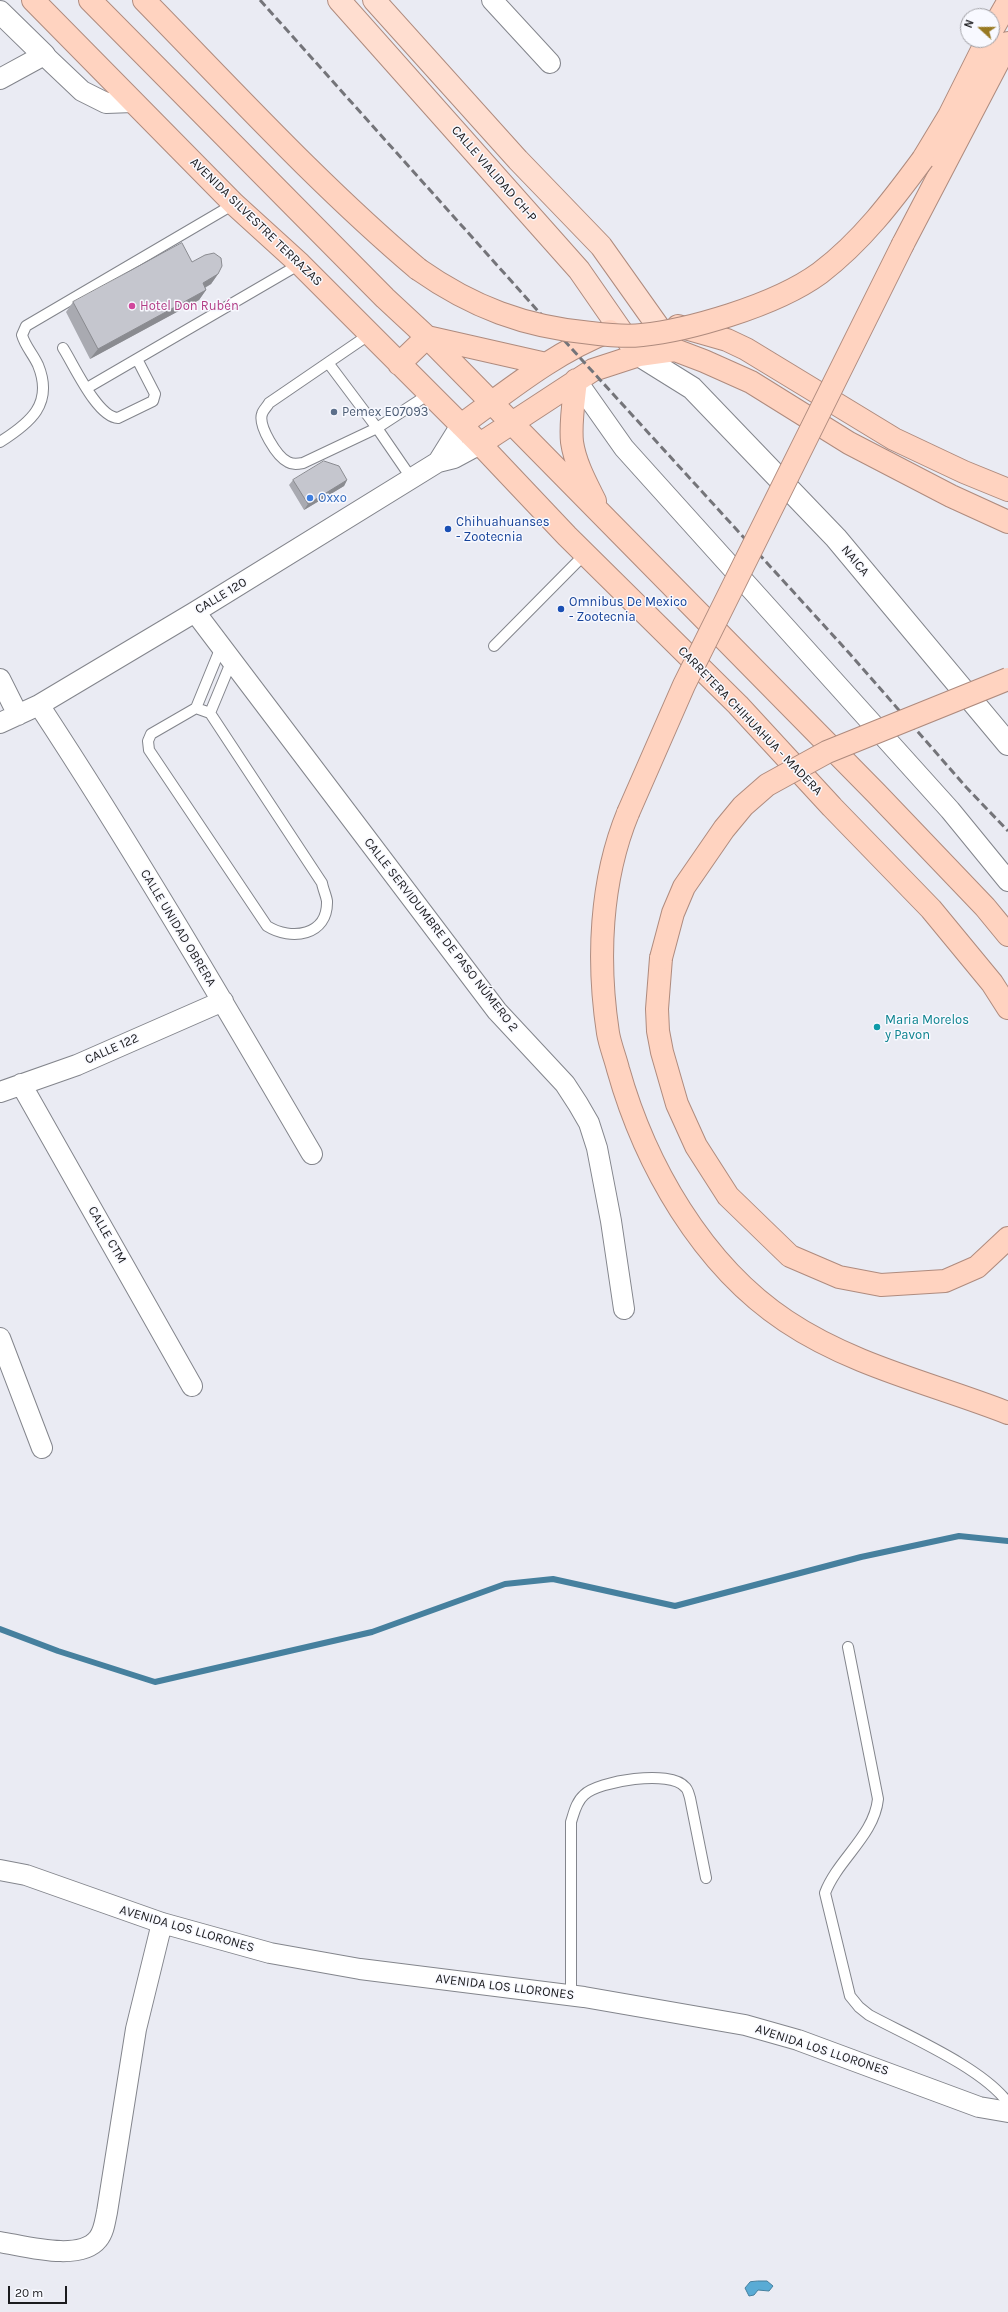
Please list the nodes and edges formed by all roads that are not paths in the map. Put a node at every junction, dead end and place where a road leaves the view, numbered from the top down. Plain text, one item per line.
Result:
1 (33, 0) edge
2 (90, 0) edge
3 (144, 0) edge
4 (339, 0) edge
5 (374, 0) edge
6 (492, 0) edge
7 (1008, 2) edge
8 (0, 12) edge
9 (1000, 16) edge
10 (1008, 43) edge
11 (983, 48) edge
12 (44, 55) junction
13 (550, 63) dead end
14 (0, 79) edge
15 (133, 102) junction
16 (234, 204) junction
17 (300, 264) junction
18 (656, 324) junction
19 (618, 328) junction
20 (370, 334) junction
21 (427, 337) junction
22 (63, 348) dead end
23 (675, 350) junction
24 (639, 355) junction
25 (137, 359) junction
26 (329, 364) junction
27 (399, 364) junction
28 (546, 364) junction
29 (576, 380) junction
30 (87, 388) junction
31 (692, 388) junction
32 (429, 394) junction
33 (490, 404) junction
34 (512, 424) junction
35 (461, 425) junction
36 (376, 428) junction
37 (0, 442) edge
38 (480, 444) junction
39 (438, 462) junction
40 (412, 479) junction
41 (1008, 490) edge
42 (603, 516) junction
43 (1008, 522) edge
44 (585, 554) junction
45 (195, 612) junction
46 (494, 646) dead end
47 (227, 654) junction
48 (0, 679) edge
49 (1008, 679) edge
50 (39, 705) junction
51 (196, 708) junction
52 (210, 713) junction
53 (9, 719) edge
54 (1008, 744) edge
55 (1008, 881) edge
56 (1008, 935) edge
57 (223, 1001) junction
58 (1008, 1008) edge
59 (21, 1084) junction
60 (0, 1092) edge
61 (312, 1154) dead end
62 (1008, 1238) edge
63 (624, 1309) dead end
64 (0, 1338) edge
65 (192, 1386) dead end
66 (1008, 1413) edge
67 (42, 1448) dead end
68 (848, 1647) dead end
69 (0, 1870) edge
70 (706, 1878) dead end
71 (162, 1923) junction
72 (572, 1996) junction
73 (1008, 2103) edge
74 (1008, 2112) edge
75 (0, 2242) edge

1 - 15 highway, AVENIDA SILVESTRE TERRAZAS
2 - 21 highway
3 - 11 highway, bridge
4 - 19 main road, CALLE VIALIDAD CH-P
5 - 18 main road, CALLE VIALIDAD CH-P
6 - 13 street
7 - 9 highway
8 - 12 street
10 - 66 highway, bridge
12 - 14 street
12 - 15 street
15 - 16 highway, AVENIDA SILVESTRE TERRAZAS
16 - 17 highway, AVENIDA SILVESTRE TERRAZAS
16 - 37 lane
17 - 20 highway, AVENIDA SILVESTRE TERRAZAS
17 - 25 lane
18 - 19 highway
18 - 23 main road, CALLE VIALIDAD CH-P
18 - 41 highway
19 - 24 main road, CALLE VIALIDAD CH-P
19 - 28 highway
20 - 26 lane
20 - 27 highway, AVENIDA SILVESTRE TERRAZAS
21 - 27 highway
21 - 28 highway
21 - 33 highway
22 - 30 lane
23 - 24 highway
23 - 31 street, NAICA
23 - 43 highway
24 - 29 highway
24 - 31 street, NAICA
25 - 30 lane
25 - 30 lane
26 - 36 lane
26 - 36 lane
27 - 32 highway, AVENIDA SILVESTRE TERRAZAS
28 - 33 highway
29 - 34 highway
29 - 42 highway
29 - 55 street
31 - 54 street, NAICA
32 - 35 highway, AVENIDA SILVESTRE TERRAZAS
32 - 36 lane
33 - 34 highway
33 - 35 highway
34 - 38 highway
34 - 42 highway
35 - 38 highway, AVENIDA SILVESTRE TERRAZAS
35 - 39 street, CALLE 120
36 - 40 lane
38 - 39 street, CALLE 120
38 - 44 highway, CARRETERA CHIHUAHUA - MADERA
39 - 40 street, CALLE 120
40 - 45 street, CALLE 120
42 - 56 highway
44 - 46 lane
44 - 58 highway, CARRETERA CHIHUAHUA - MADERA
45 - 47 street, CALLE SERVIDUMBRE DE PASO NÚMERO 2
45 - 50 street, CALLE 120
47 - 51 lane
47 - 52 lane
47 - 63 street, CALLE SERVIDUMBRE DE PASO NÚMERO 2
48 - 53 street
49 - 62 highway, bridge
50 - 53 street, CALLE 120
50 - 57 street, CALLE UNIDAD OBRERA
51 - 52 lane
51 - 52 lane
57 - 59 street, CALLE 122
57 - 61 street, CALLE UNIDAD OBRERA
59 - 60 street, CALLE 122
59 - 65 street, CALLE CTM
64 - 67 street
68 - 73 lane
69 - 71 street, AVENIDA LOS LLORONES
70 - 72 lane
71 - 72 street, AVENIDA LOS LLORONES
71 - 75 street
72 - 74 street, AVENIDA LOS LLORONES

